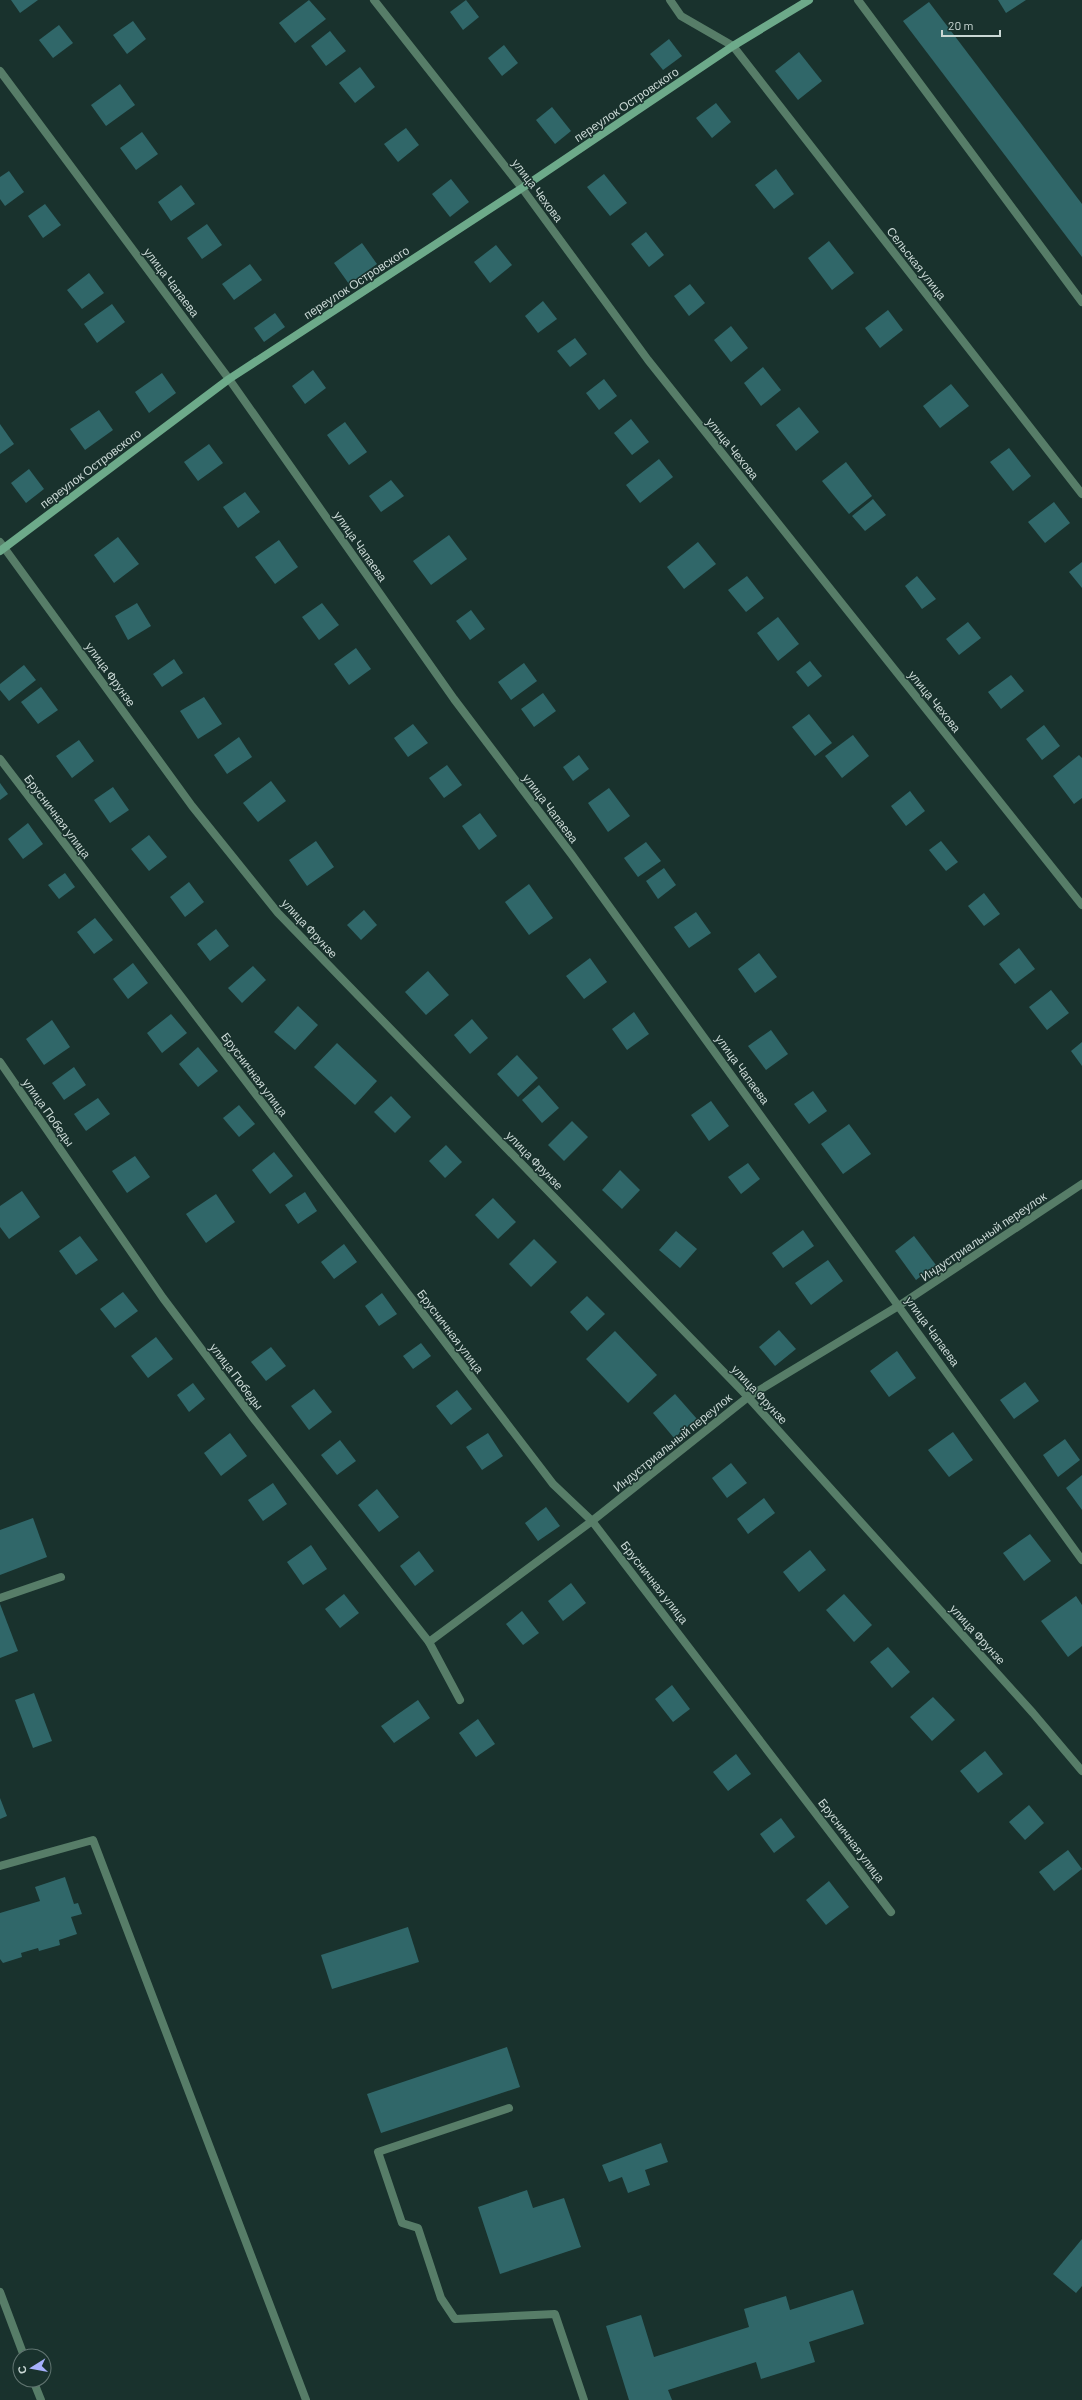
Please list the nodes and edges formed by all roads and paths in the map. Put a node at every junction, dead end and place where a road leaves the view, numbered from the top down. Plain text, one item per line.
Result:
1 (374, 0) edge
2 (670, 0) edge
3 (809, 0) edge
4 (858, 0) edge
5 (733, 46) junction
6 (0, 71) edge
7 (522, 188) junction
8 (1082, 302) edge
9 (229, 379) junction
10 (1082, 494) edge
11 (1, 547) edge
12 (0, 759) edge
13 (1082, 905) edge
14 (0, 1062) edge
15 (1082, 1184) edge
16 (900, 1306) junction
17 (748, 1397) junction
18 (592, 1521) junction
19 (1082, 1560) edge
20 (61, 1577) dead end
21 (0, 1598) edge
22 (429, 1642) junction
23 (460, 1700) dead end
24 (1082, 1771) edge
25 (0, 1866) edge
26 (891, 1912) dead end
27 (509, 2108) dead end
28 (0, 2292) edge
29 (21, 2348) edge
30 (36, 2388) edge
31 (41, 2400) edge
32 (306, 2400) edge
33 (584, 2400) edge

1 - 7 street, улица Чехова
2 - 5 street
3 - 5 street, переулок Островского
4 - 8 street
5 - 7 street, переулок Островского
5 - 10 street, Сельская улица
6 - 9 street, улица Чапаева
7 - 9 street, переулок Островского
7 - 13 street, улица Чехова
9 - 11 street, переулок Островского
9 - 16 street, улица Чапаева
11 - 17 street, улица Фрунзе
12 - 18 street, Брусничная улица
14 - 22 street, улица Победы
15 - 16 street, Индустриальный переулок
16 - 17 street, Индустриальный переулок
16 - 19 street, улица Чапаева
17 - 18 street, Индустриальный переулок
17 - 24 street, улица Фрунзе
18 - 22 street, Индустриальный переулок
18 - 26 street, Брусничная улица
20 - 21 street
22 - 23 street, улица Победы
25 - 32 street
27 - 33 street
28 - 29 street
30 - 31 street

